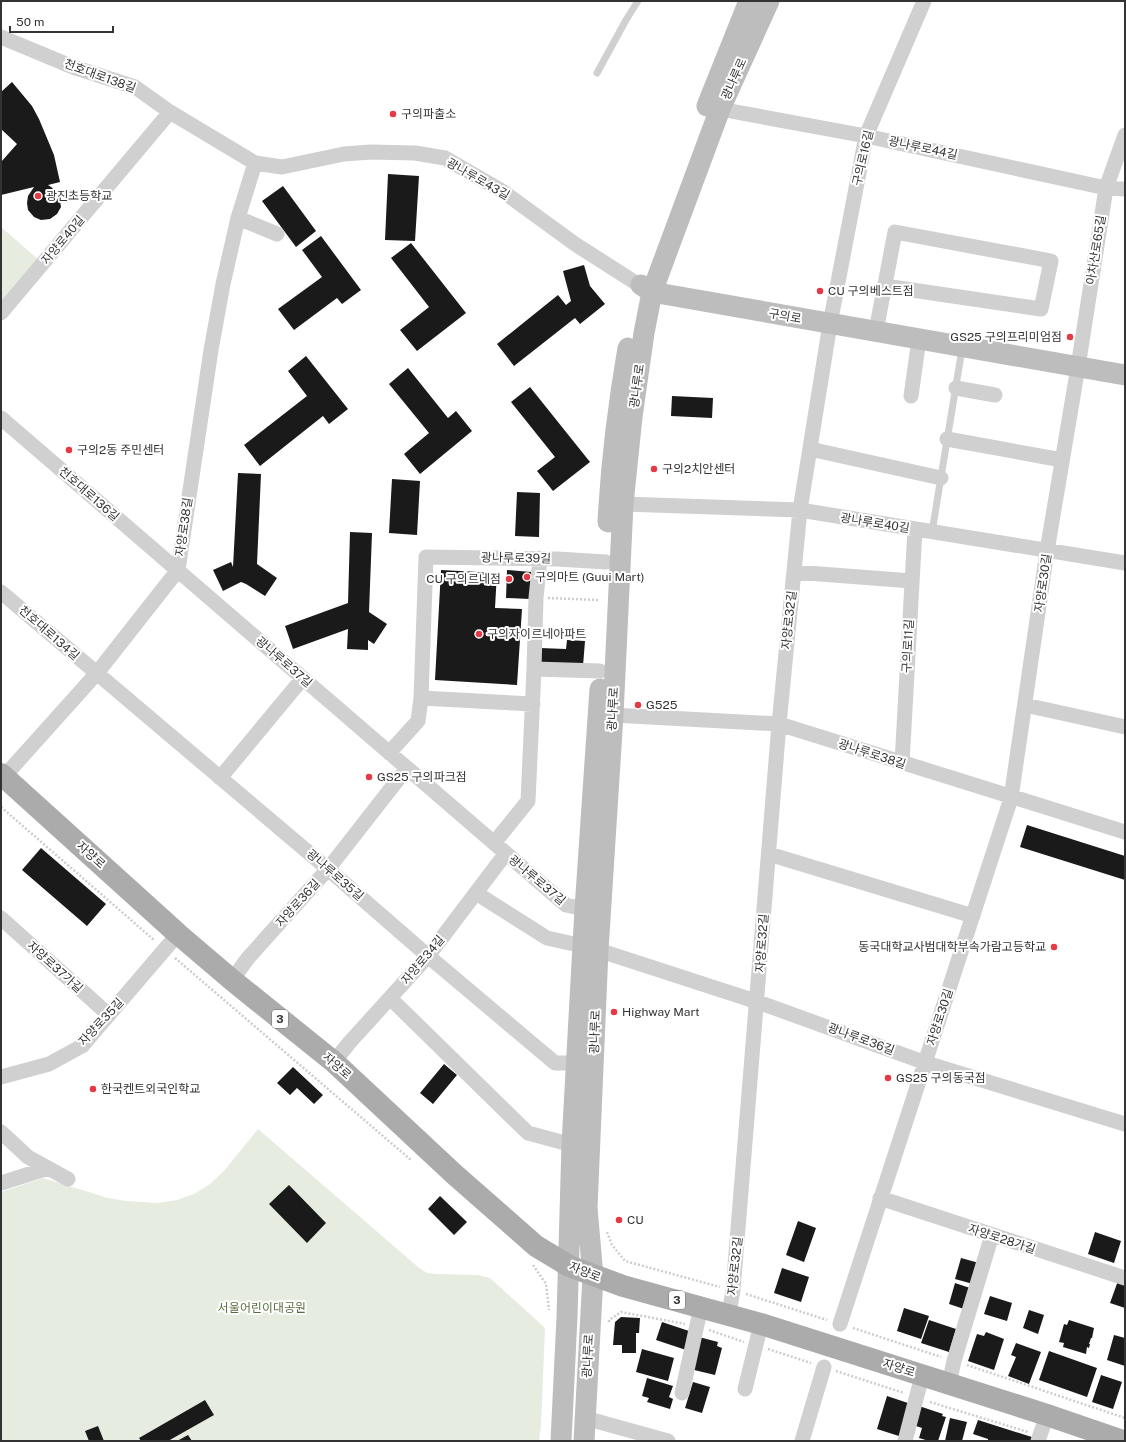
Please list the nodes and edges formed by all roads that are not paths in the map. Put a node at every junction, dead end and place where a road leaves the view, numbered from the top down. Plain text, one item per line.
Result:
1 (638, 1) edge
2 (749, 1) edge
3 (769, 1) edge
4 (924, 1) edge
5 (1, 37) edge
6 (597, 73) dead end
7 (720, 109) junction
8 (170, 112) junction
9 (866, 136) junction
10 (1125, 136) edge
11 (255, 163) junction
12 (1106, 188) junction
13 (1125, 188) edge
14 (238, 218) junction
15 (277, 234) dead end
16 (885, 286) junction
17 (646, 288) junction
18 (1, 313) edge
19 (830, 324) junction
20 (876, 331) junction
21 (919, 339) junction
22 (963, 347) junction
23 (1078, 367) junction
24 (1125, 375) edge
25 (956, 388) junction
26 (995, 395) dead end
27 (911, 396) dead end
28 (1, 418) edge
29 (948, 439) junction
30 (810, 450) junction
31 (1062, 460) junction
32 (941, 478) junction
33 (623, 504) junction
34 (800, 510) junction
35 (915, 529) junction
36 (932, 532) junction
37 (1047, 550) junction
38 (540, 558) junction
39 (606, 562) junction
40 (1125, 563) edge
41 (178, 570) junction
42 (794, 572) junction
43 (912, 581) junction
44 (1, 592) edge
45 (534, 669) junction
46 (600, 671) junction
47 (96, 674) junction
48 (303, 678) junction
49 (421, 698) junction
50 (533, 704) junction
51 (1025, 705) junction
52 (613, 715) junction
53 (779, 724) junction
54 (1125, 727) edge
55 (389, 753) junction
56 (902, 763) junction
57 (406, 768) junction
58 (2, 777) edge
59 (220, 778) junction
60 (1012, 798) junction
61 (1125, 832) edge
62 (494, 843) junction
63 (506, 853) junction
64 (769, 854) junction
65 (328, 869) junction
66 (476, 893) junction
67 (584, 909) junction
68 (973, 916) junction
69 (1, 918) edge
70 (172, 942) junction
71 (590, 948) junction
72 (428, 956) junction
73 (232, 980) junction
74 (391, 999) junction
75 (758, 1002) junction
76 (109, 1015) junction
77 (334, 1062) junction
78 (926, 1063) junction
79 (576, 1064) junction
80 (1, 1077) edge
81 (1125, 1124) edge
82 (1, 1132) edge
83 (572, 1144) junction
84 (48, 1168) junction
85 (68, 1179) dead end
86 (1, 1183) edge
87 (880, 1198) junction
88 (992, 1235) junction
89 (569, 1266) junction
90 (593, 1276) junction
91 (1125, 1278) edge
92 (701, 1307) junction
93 (729, 1314) junction
94 (761, 1324) junction
95 (840, 1324) road end
96 (824, 1367) dead end
97 (922, 1376) junction
98 (949, 1384) junction
99 (745, 1389) dead end
100 (682, 1393) dead end
101 (1047, 1415) junction
102 (585, 1418) junction
103 (561, 1441) edge
104 (584, 1441) edge
105 (668, 1441) edge
106 (802, 1441) edge
107 (904, 1441) edge
108 (1038, 1441) edge
109 (1123, 1441) edge

1 - 6 lane
2 - 17 main road, 광나루로
3 - 7 main road, 광나루로
4 - 9 street, 구의로16길
5 - 8 street, 천호대로138길
7 - 9 street, 광나루로44길
7 - 17 main road, 광나루로
8 - 11 street, 천호대로138길
8 - 18 street, 자양로40길
9 - 12 street, 광나루로44길
9 - 19 street, 구의로16길
10 - 12 street, 아차산로65길
11 - 14 street, 자양로38길
11 - 17 street, 광나루로43길
12 - 13 street, 광나루로44길
12 - 23 street, 아차산로65길
14 - 15 street
14 - 41 street, 자양로38길
16 - 16 street
16 - 20 street
17 - 19 main road, 구의로
17 - 33 main road, 광나루로
17 - 39 main road, 광나루로
19 - 20 main road, 구의로
19 - 30 street, 자양로32길
20 - 21 main road, 구의로
21 - 22 main road, 구의로
21 - 27 street
22 - 23 main road, 구의로
22 - 25 lane
23 - 24 main road, 구의로
23 - 31 street, 자양로30길
25 - 26 street
25 - 29 lane
28 - 41 street, 천호대로136길
29 - 31 street
29 - 32 lane
30 - 32 street
30 - 34 street, 자양로32길
31 - 37 street, 자양로30길
32 - 36 lane
33 - 34 street, 광나루로40길
33 - 52 main road, 광나루로
34 - 35 street, 광나루로40길
34 - 42 street, 자양로32길
35 - 36 street, 광나루로40길
35 - 43 street, 구의로11길
36 - 37 street, 광나루로40길
37 - 40 street, 광나루로40길
37 - 51 street, 자양로30길
38 - 39 street, 광나루로39길
38 - 45 street
38 - 49 street, 광나루로39길
39 - 46 main road, 광나루로
41 - 47 street, 자양로38길
41 - 48 street, 광나루로37길
42 - 43 street
42 - 53 street, 자양로32길
43 - 56 street, 구의로11길
44 - 47 street, 천호대로134길
45 - 46 street, 광나루로
45 - 50 street
46 - 67 main road, 광나루로
47 - 58 street, 자양로38길
47 - 59 street, 광나루로35길
48 - 55 street, 광나루로37길
48 - 59 street
49 - 50 street
49 - 55 street
50 - 62 street
51 - 54 street
51 - 60 street, 자양로30길
52 - 53 street, 광나루로38길
52 - 71 main road, 광나루로
53 - 56 street, 광나루로38길
53 - 64 street, 자양로32길
55 - 57 street, 광나루로37길
56 - 60 street, 광나루로38길
57 - 62 street, 광나루로37길
57 - 65 street, 자양로36길
58 - 70 main road, 자양로 / 3
59 - 65 street, 광나루로35길
60 - 61 street, 광나루로38길
60 - 68 street, 자양로30길
62 - 63 street, 광나루로37길
63 - 66 street, 자양로34길
63 - 67 street, 광나루로37길
64 - 68 street
64 - 75 street, 자양로32길
65 - 72 street, 광나루로35길
65 - 73 street, 자양로36길
66 - 71 street
66 - 72 street, 자양로34길
67 - 71 main road, 광나루로
68 - 78 street, 자양로30길
69 - 76 street, 자양로37가길
70 - 73 main road, 자양로 / 3
70 - 76 street, 자양로35길
71 - 75 street, 광나루로36길
71 - 79 main road, 광나루로
71 - 90 main road, 광나루로
72 - 74 street, 자양로34길
72 - 79 street, 광나루로35길
73 - 77 main road, 자양로 / 3
74 - 77 street, 자양로34길
74 - 83 street
75 - 78 street, 광나루로36길
75 - 93 street, 자양로32길
76 - 80 street, 자양로35길
77 - 89 main road, 자양로 / 3
78 - 81 street, 광나루로36길
78 - 87 street, 자양로30길
79 - 83 main road, 광나루로
82 - 84 street
83 - 89 main road, 광나루로
84 - 85 street
84 - 86 street
87 - 88 street, 자양로28가길
87 - 95 street, 자양로30길
88 - 91 street, 자양로28가길
88 - 98 street
89 - 90 main road, 자양로 / 3
89 - 103 main road, 광나루로
90 - 92 main road, 자양로 / 3
90 - 102 main road, 광나루로
92 - 93 main road, 자양로 / 3
92 - 100 street
93 - 94 main road, 자양로 / 3
94 - 97 main road, 자양로 / 3
94 - 99 street
96 - 106 street
97 - 98 main road, 자양로 / 3
97 - 107 street, 자양로
98 - 101 main road, 자양로 / 3
101 - 108 street
101 - 109 main road, 자양로 / 3
102 - 104 main road, 광나루로
102 - 105 street

